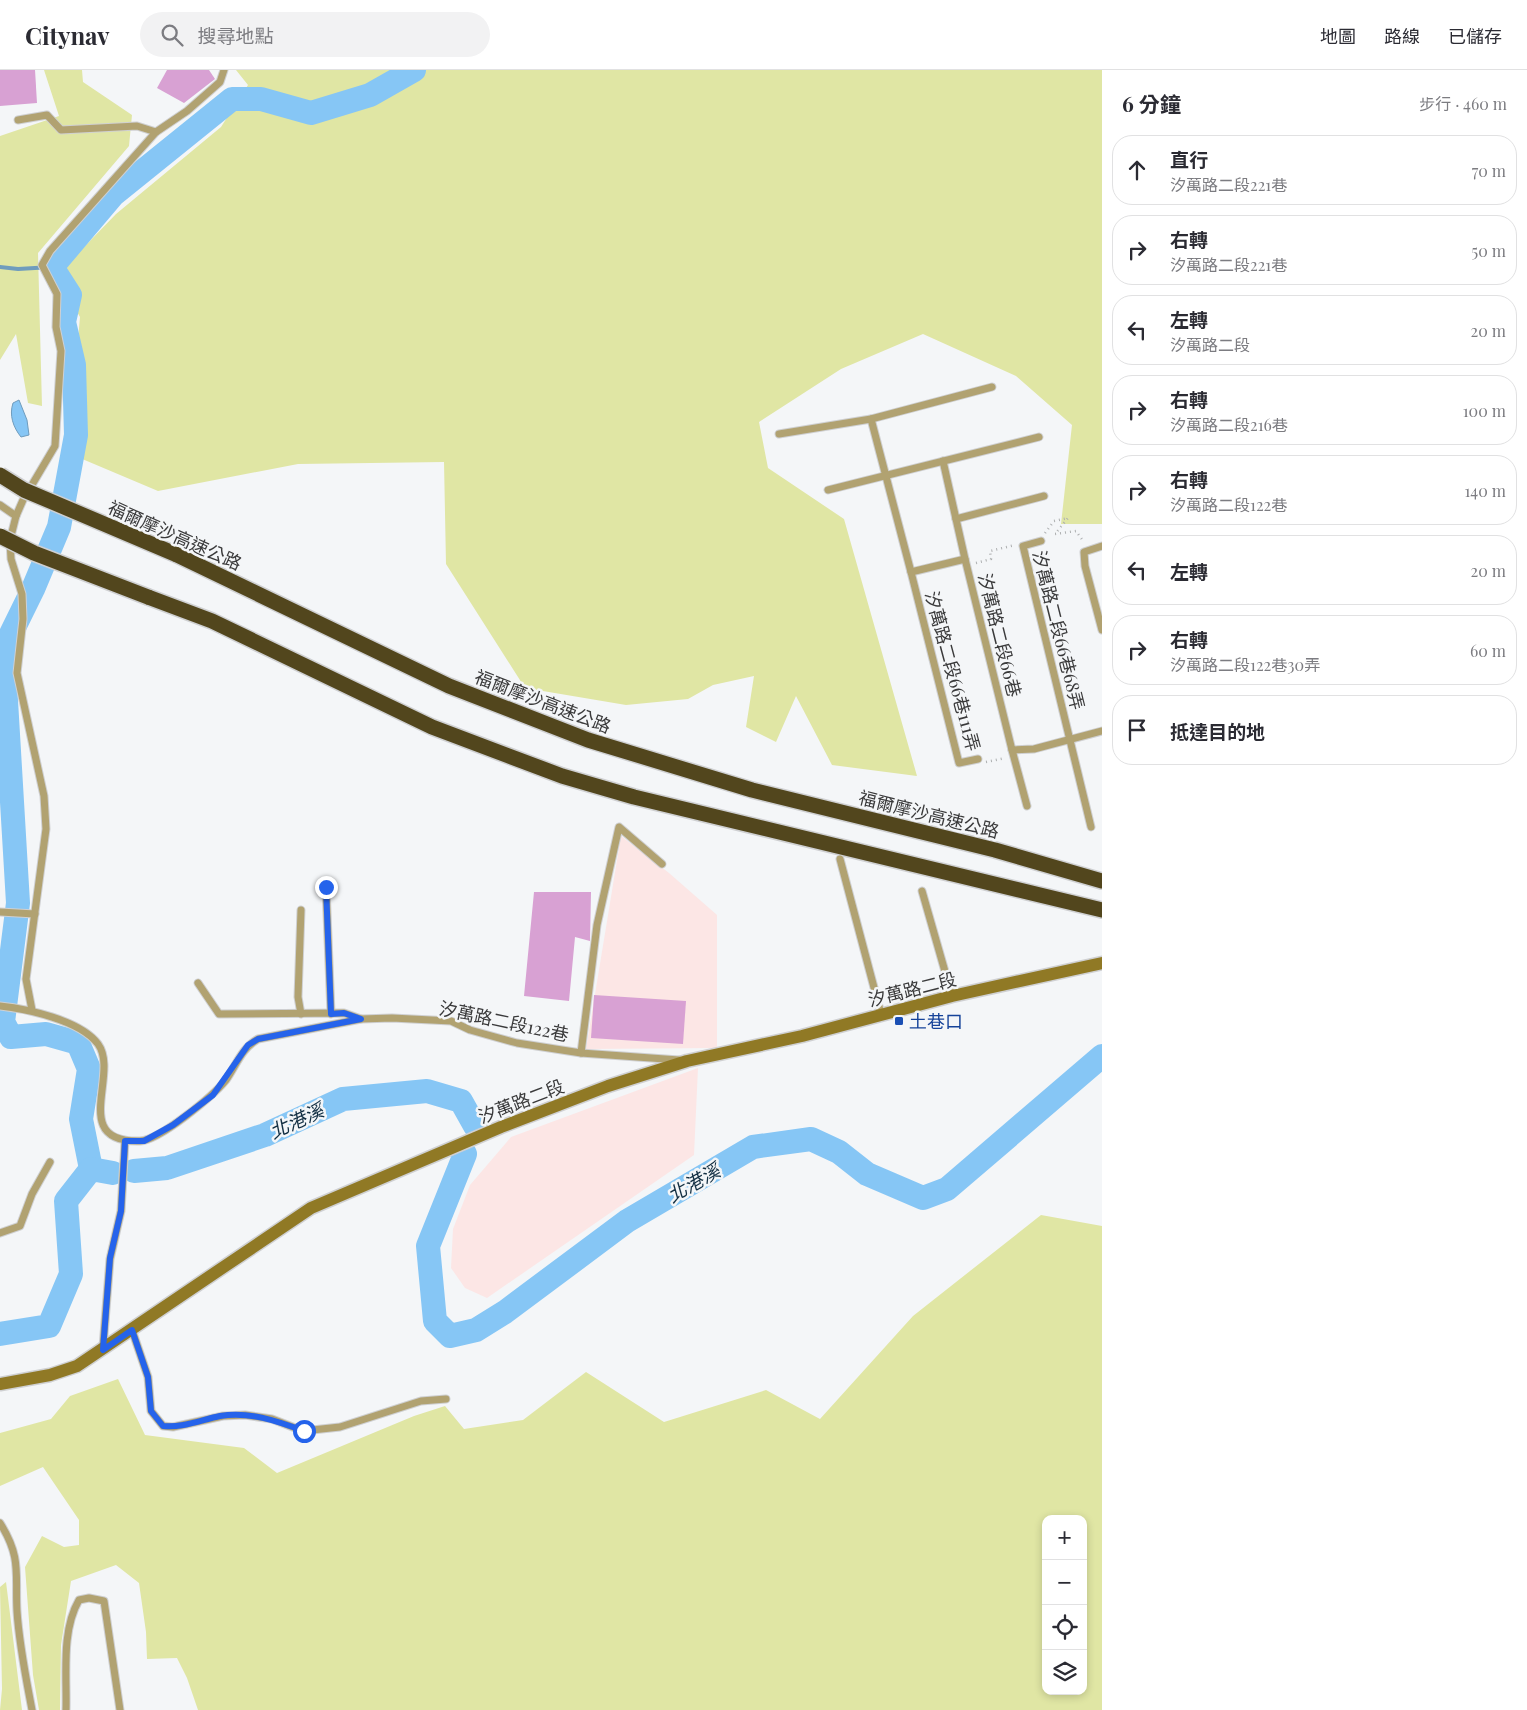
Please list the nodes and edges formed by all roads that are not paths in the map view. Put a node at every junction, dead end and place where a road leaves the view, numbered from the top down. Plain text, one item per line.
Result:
1 (224, 70) edge
2 (18, 120) dead end
3 (156, 132) junction
4 (992, 387) dead end
5 (871, 419) junction
6 (779, 434) dead end
7 (1039, 437) dead end
8 (943, 461) junction
9 (0, 475) edge
10 (886, 475) junction
11 (828, 490) dead end
12 (1044, 496) dead end
13 (0, 505) edge
14 (16, 516) junction
15 (956, 519) junction
16 (3, 539) edge
17 (1041, 541) road end
18 (1098, 546) edge
19 (966, 562) junction
20 (911, 572) junction
21 (1102, 630) edge
22 (1102, 731) edge
23 (1069, 740) junction
24 (1013, 753) junction
25 (978, 759) road end
26 (1027, 806) dead end
27 (1092, 827) dead end
28 (840, 859) dead end
29 (662, 864) dead end
30 (1102, 881) edge
31 (326, 887) dead end
32 (922, 891) dead end
33 (301, 910) dead end
34 (1102, 910) edge
35 (0, 912) edge
36 (35, 914) junction
37 (1102, 963) edge
38 (198, 983) dead end
39 (952, 996) junction
40 (0, 1006) edge
41 (32, 1010) junction
42 (301, 1014) junction
43 (331, 1014) junction
44 (881, 1014) junction
45 (361, 1019) junction
46 (581, 1053) junction
47 (687, 1061) junction
48 (125, 1141) junction
49 (50, 1162) dead end
50 (0, 1233) edge
51 (132, 1330) junction
52 (103, 1350) junction
53 (0, 1384) edge
54 (446, 1399) dead end
55 (0, 1523) edge
56 (32, 1710) edge
57 (66, 1710) edge
58 (120, 1710) edge

1 - 3 lane
2 - 3 lane
3 - 14 lane
4 - 5 lane
5 - 6 lane
5 - 10 lane
7 - 8 lane
8 - 10 lane
8 - 15 lane
9 - 30 highway, 福爾摩沙高速公路, bridge
10 - 11 lane
10 - 20 lane
12 - 15 lane
13 - 14 lane
14 - 16 lane
15 - 19 lane
16 - 34 highway, bridge
16 - 36 lane
17 - 23 lane, 汐萬路二段66巷68弄
18 - 21 lane
19 - 20 lane, 汐萬路二段66巷
19 - 24 lane, 汐萬路二段66巷
20 - 25 lane, 汐萬路二段66巷111弄
22 - 23 lane
23 - 24 lane
23 - 27 lane, 汐萬路二段66巷68弄
24 - 26 lane, 汐萬路二段66巷
28 - 44 lane
29 - 46 lane
31 - 43 lane
32 - 39 lane
33 - 42 lane
35 - 36 lane
36 - 41 lane
37 - 39 street, 汐萬路二段
38 - 42 lane
39 - 44 street, 汐萬路二段
40 - 41 lane
41 - 48 lane
42 - 43 lane
43 - 45 lane
44 - 47 street, 汐萬路二段
45 - 46 lane, 汐萬路二段122巷
45 - 48 lane, 汐萬路二段122巷
46 - 47 lane, 汐萬路二段122巷
47 - 51 street, 汐萬路二段
48 - 52 lane
49 - 50 lane
51 - 52 street, 汐萬路二段
51 - 54 lane
52 - 53 street, 汐萬路二段
55 - 56 lane
57 - 58 lane

